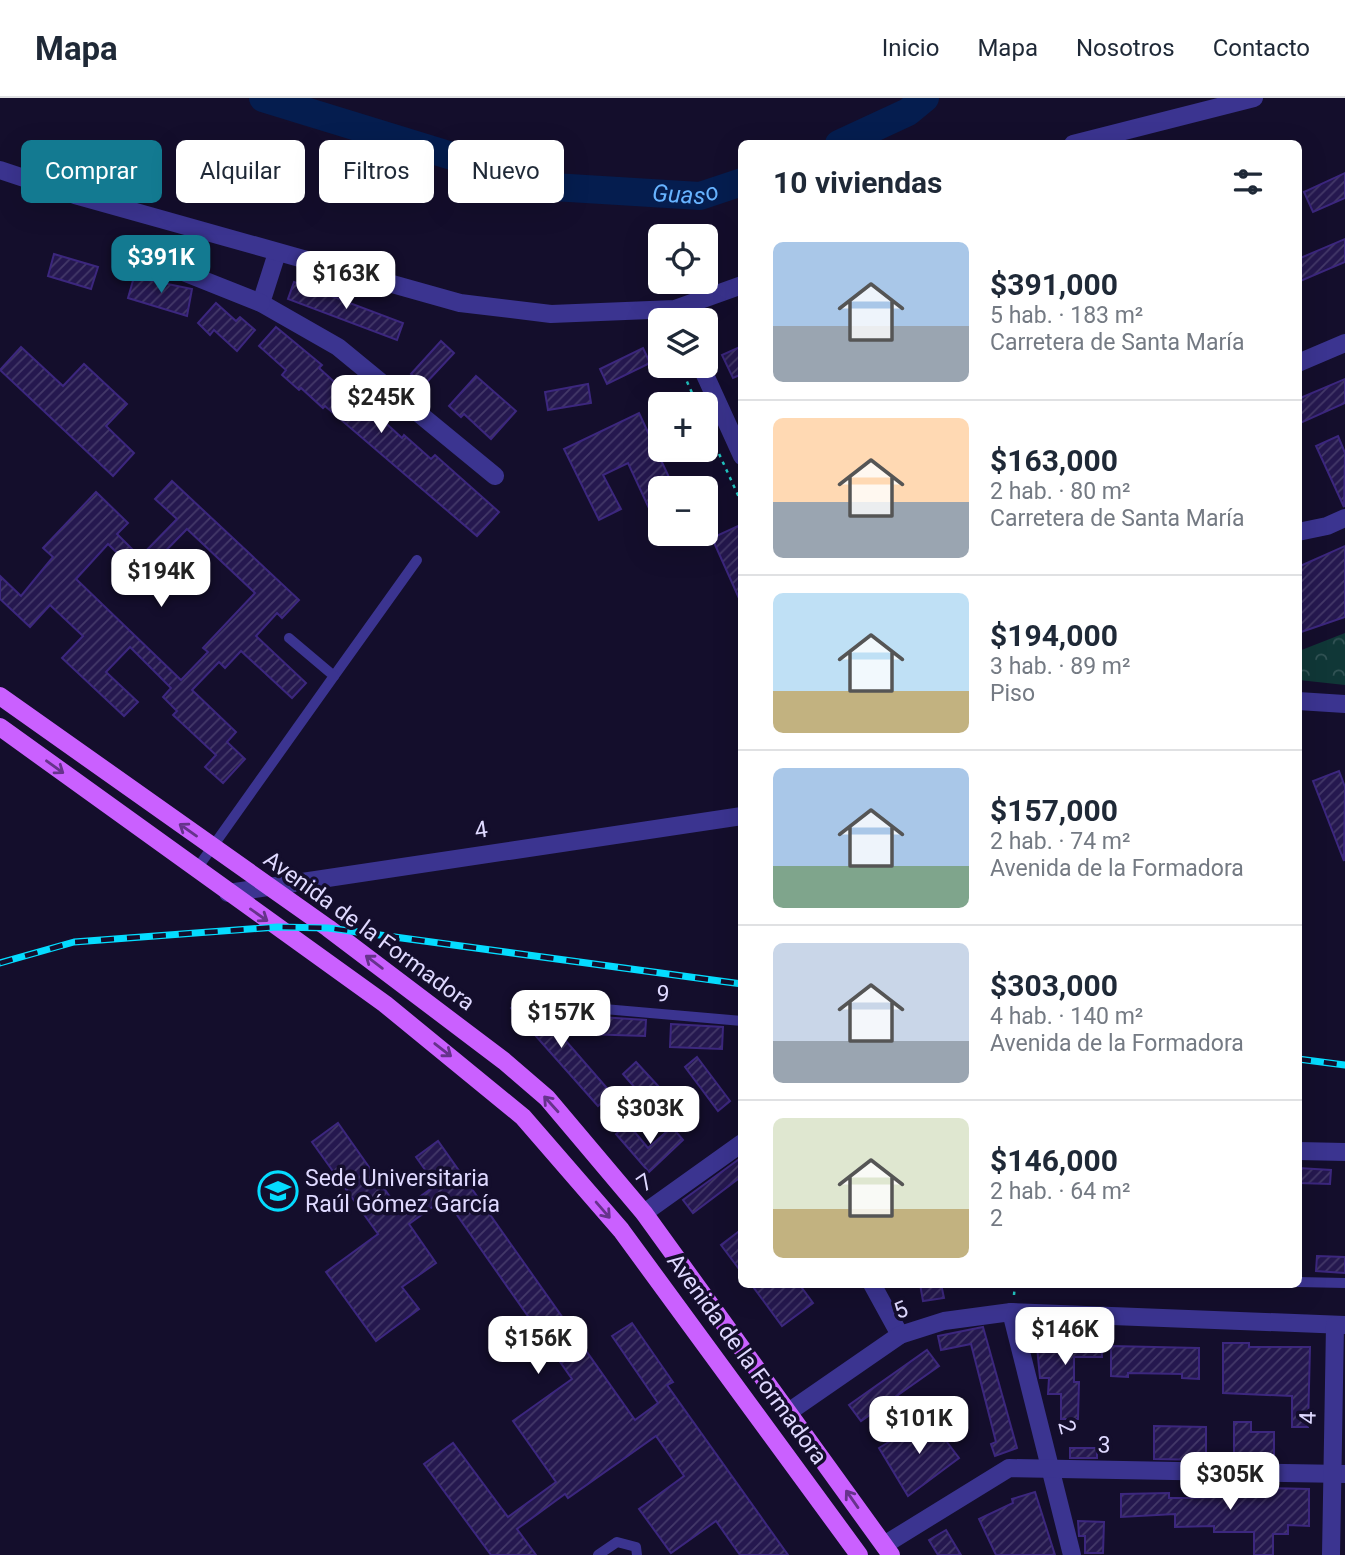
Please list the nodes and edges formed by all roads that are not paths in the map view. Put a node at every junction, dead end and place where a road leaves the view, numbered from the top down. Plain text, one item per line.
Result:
1 (1254, 98) edge
2 (1089, 140) edge
3 (0, 170) edge
4 (277, 253) junction
5 (168, 266) dead end
6 (738, 287) edge
7 (261, 303) junction
8 (691, 308) edge
9 (648, 314) edge
10 (1345, 342) edge
11 (1302, 361) edge
12 (706, 378) edge
13 (738, 447) edge
14 (495, 476) dead end
15 (1345, 518) edge
16 (1302, 531) edge
17 (417, 560) dead end
18 (289, 638) dead end
19 (334, 676) junction
20 (0, 696) edge
21 (1302, 701) edge
22 (1345, 704) edge
23 (0, 727) edge
24 (738, 817) edge
25 (214, 849) junction
26 (196, 870) junction
27 (267, 886) junction
28 (228, 893) junction
29 (581, 1007) dead end
30 (738, 1021) edge
31 (738, 1146) edge
32 (1302, 1151) edge
33 (1345, 1152) edge
34 (644, 1213) junction
35 (1302, 1282) edge
36 (1345, 1283) edge
37 (874, 1288) edge
38 (1012, 1312) junction
39 (1340, 1325) edge
40 (900, 1335) junction
41 (790, 1411) junction
42 (1053, 1469) junction
43 (1338, 1474) edge
44 (887, 1550) edge
45 (598, 1555) edge
46 (637, 1555) edge
47 (859, 1555) edge
48 (1072, 1555) edge
49 (1331, 1555) edge

1 - 2 street
3 - 4 street
4 - 7 street
4 - 9 street
5 - 7 street
6 - 8 street
7 - 14 street
10 - 11 street
12 - 13 street
15 - 16 street
17 - 19 lane
18 - 19 lane
19 - 25 lane
25 -> 20 main road, Avenida de la Formadora
21 - 22 street
23 -> 26 main road, Avenida de la Formadora
24 - 27 street, 4
25 - 26 lane
25 - 27 main road, Avenida de la Formadora
26 - 28 main road, Avenida de la Formadora
27 - 28 street, 4
34 -> 27 main road, Avenida de la Formadora
28 -> 47 main road, Avenida de la Formadora
29 - 30 lane, 9
31 - 34 street, 7
32 - 33 street
34 - 41 main road, Avenida de la Formadora
35 - 36 lane
37 - 40 street
38 - 39 street, 5
38 - 40 street, 5
38 - 42 street, 2
39 - 43 street, 4
40 - 41 street, 5
44 -> 41 main road, Avenida de la Formadora
42 - 43 street, 3
42 - 44 street, 3
42 - 48 street, 2
43 - 49 street, 4
45 - 46 lane

